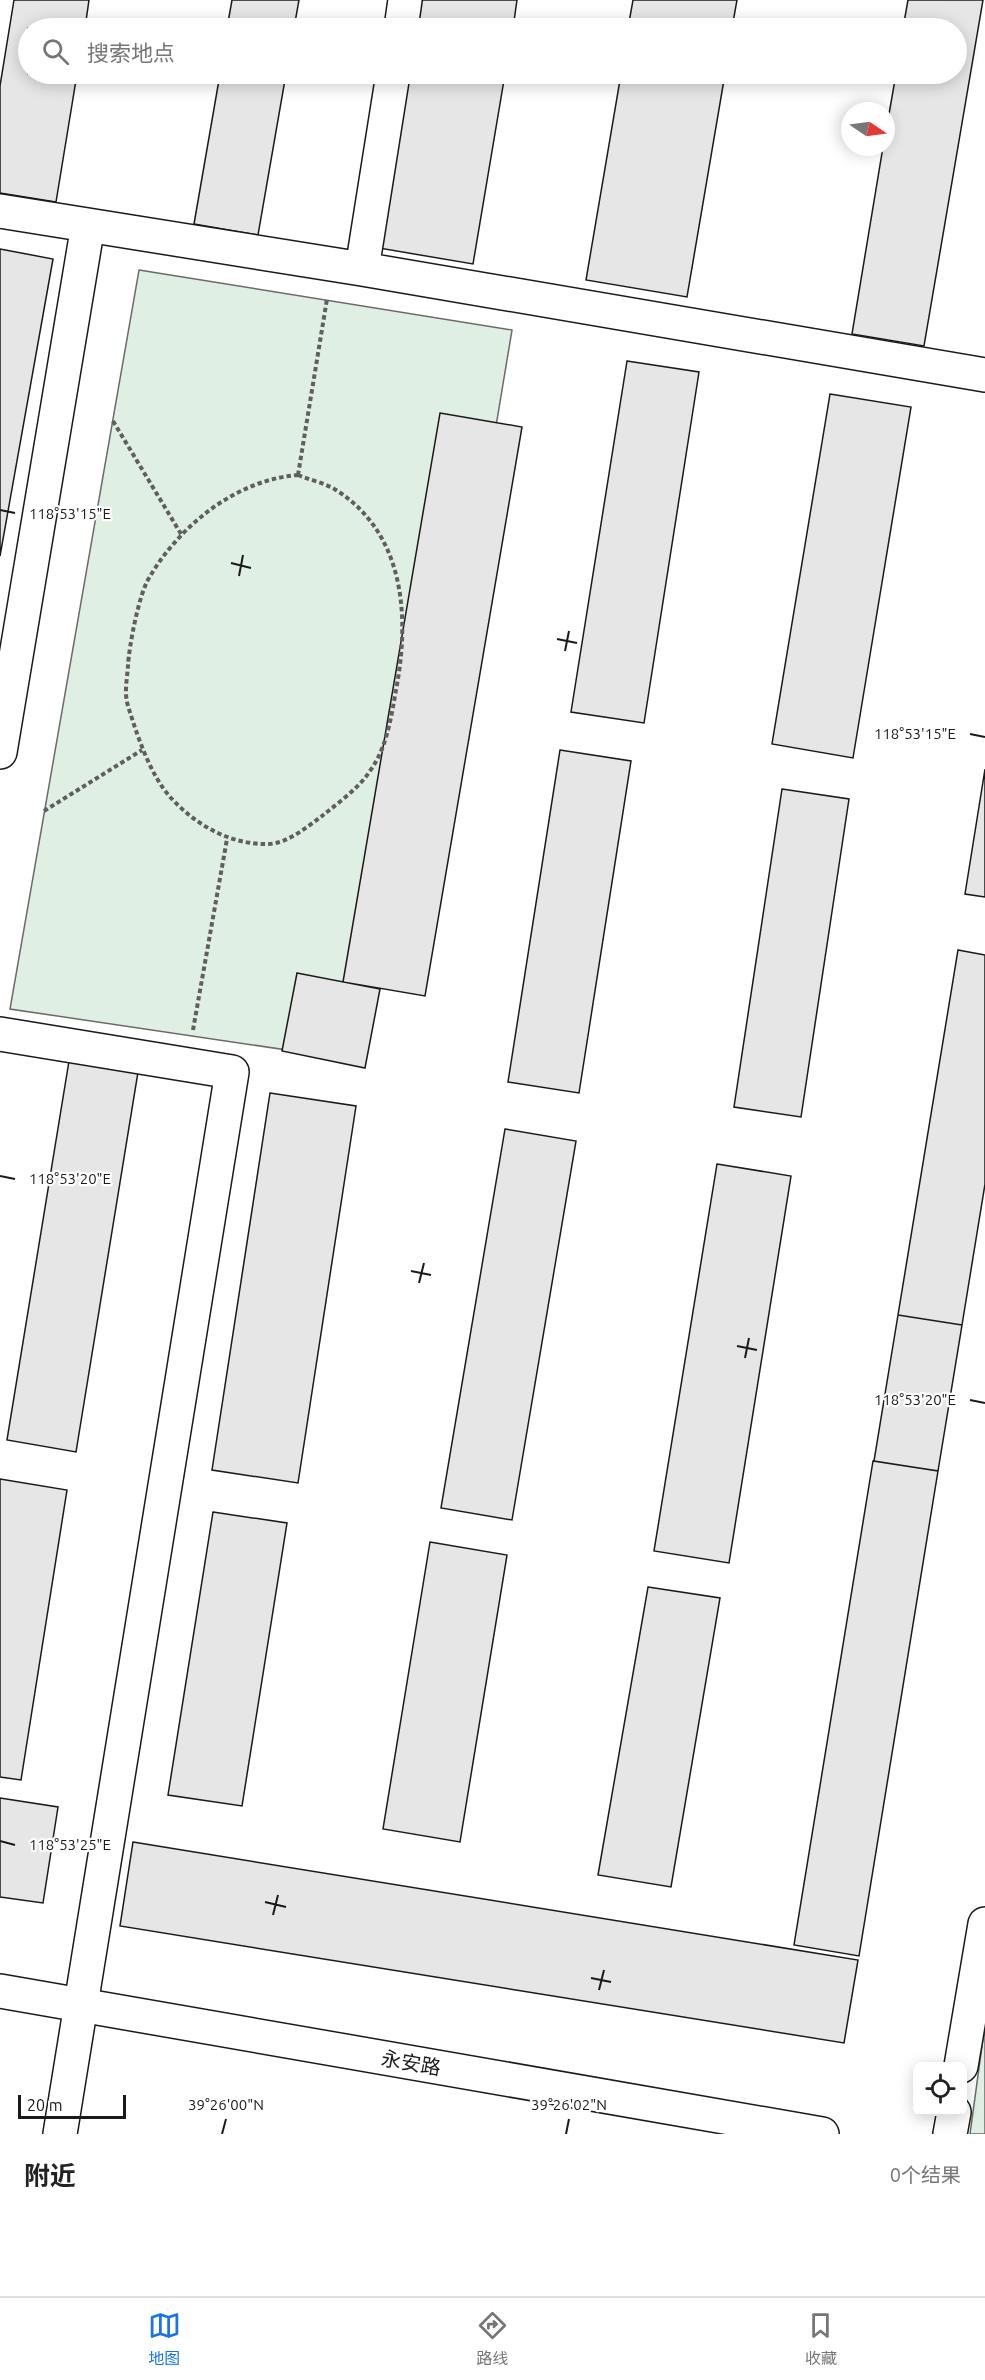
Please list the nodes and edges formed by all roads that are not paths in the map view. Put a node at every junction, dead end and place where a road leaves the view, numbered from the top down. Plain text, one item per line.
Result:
1 (405, 0) edge
2 (402, 18) edge
3 (391, 84) edge
4 (0, 211) edge
5 (88, 225) junction
6 (362, 269) junction
7 (985, 375) edge
8 (0, 752) edge
9 (0, 1034) edge
10 (985, 1924) edge
11 (0, 1991) edge
12 (82, 2006) junction
13 (962, 2062) edge
14 (953, 2116) edge
15 (60, 2134) edge
16 (822, 2134) edge
17 (950, 2134) edge

1 - 2 street
3 - 6 street
4 - 5 street
5 - 6 street
5 - 8 street
6 - 7 street
9 - 12 street
10 - 13 street
11 - 12 street, 永安路
12 - 15 street
12 - 16 street, 永安路
14 - 17 street

